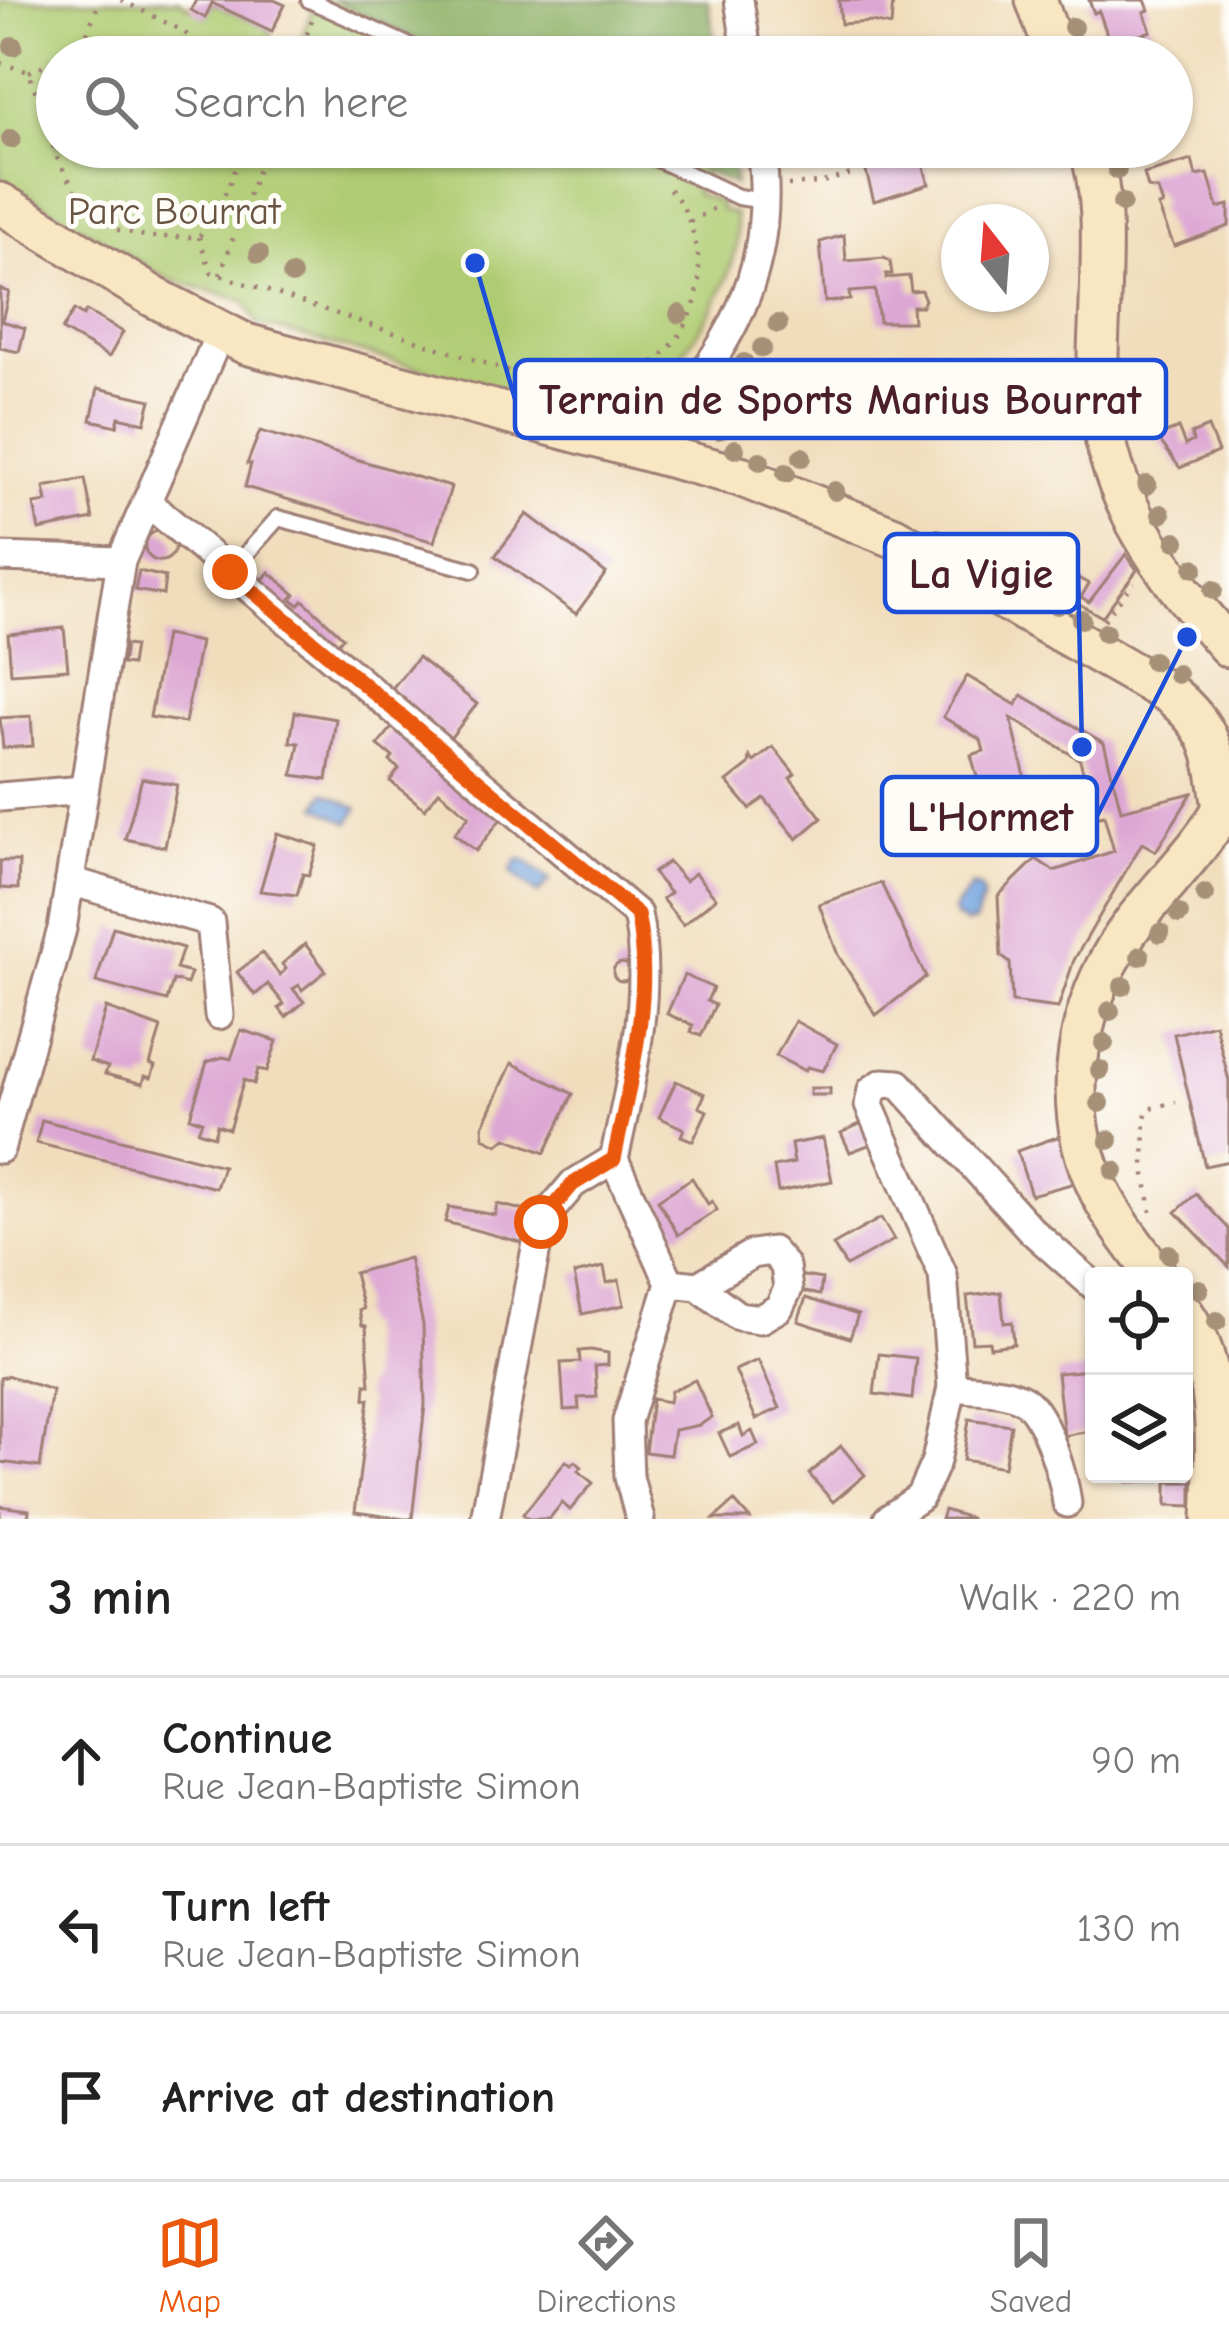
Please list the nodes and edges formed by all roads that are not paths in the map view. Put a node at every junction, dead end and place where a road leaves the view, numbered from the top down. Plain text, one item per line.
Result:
1 (740, 0) edge
2 (1036, 0) edge
3 (312, 7) edge
4 (383, 36) edge
5 (745, 36) edge
6 (1049, 36) edge
7 (676, 168) edge
8 (767, 168) edge
9 (1092, 168) edge
10 (776, 193) junction
11 (0, 202) edge
12 (220, 333) junction
13 (661, 452) junction
14 (148, 503) junction
15 (0, 557) edge
16 (121, 560) junction
17 (472, 570) dead end
18 (230, 572) junction
19 (1229, 647) edge
20 (84, 790) junction
21 (0, 797) edge
22 (1226, 809) edge
23 (70, 881) junction
24 (218, 1015) dead end
25 (0, 1149) edge
26 (614, 1159) junction
27 (1151, 1267) edge
28 (1085, 1278) edge
29 (1193, 1329) edge
30 (952, 1387) junction
31 (1067, 1503) dead end
32 (485, 1519) edge
33 (640, 1519) edge
34 (888, 1519) edge
35 (1213, 1519) edge

1 - 5 street
2 - 6 main road
3 - 4 lane
7 - 10 lane
8 - 10 street
9 - 19 main road
10 - 13 street
11 - 12 main road
12 - 13 main road
12 - 14 street
13 - 22 main road
14 - 16 street
14 - 18 street
15 - 16 street
16 - 20 street
17 - 18 lane
18 - 26 street
20 - 21 street
20 - 23 street
22 - 27 main road
23 - 24 street
23 - 25 street
26 - 32 street
26 - 33 street
28 - 30 street
29 - 35 main road
30 - 31 street
30 - 34 street

